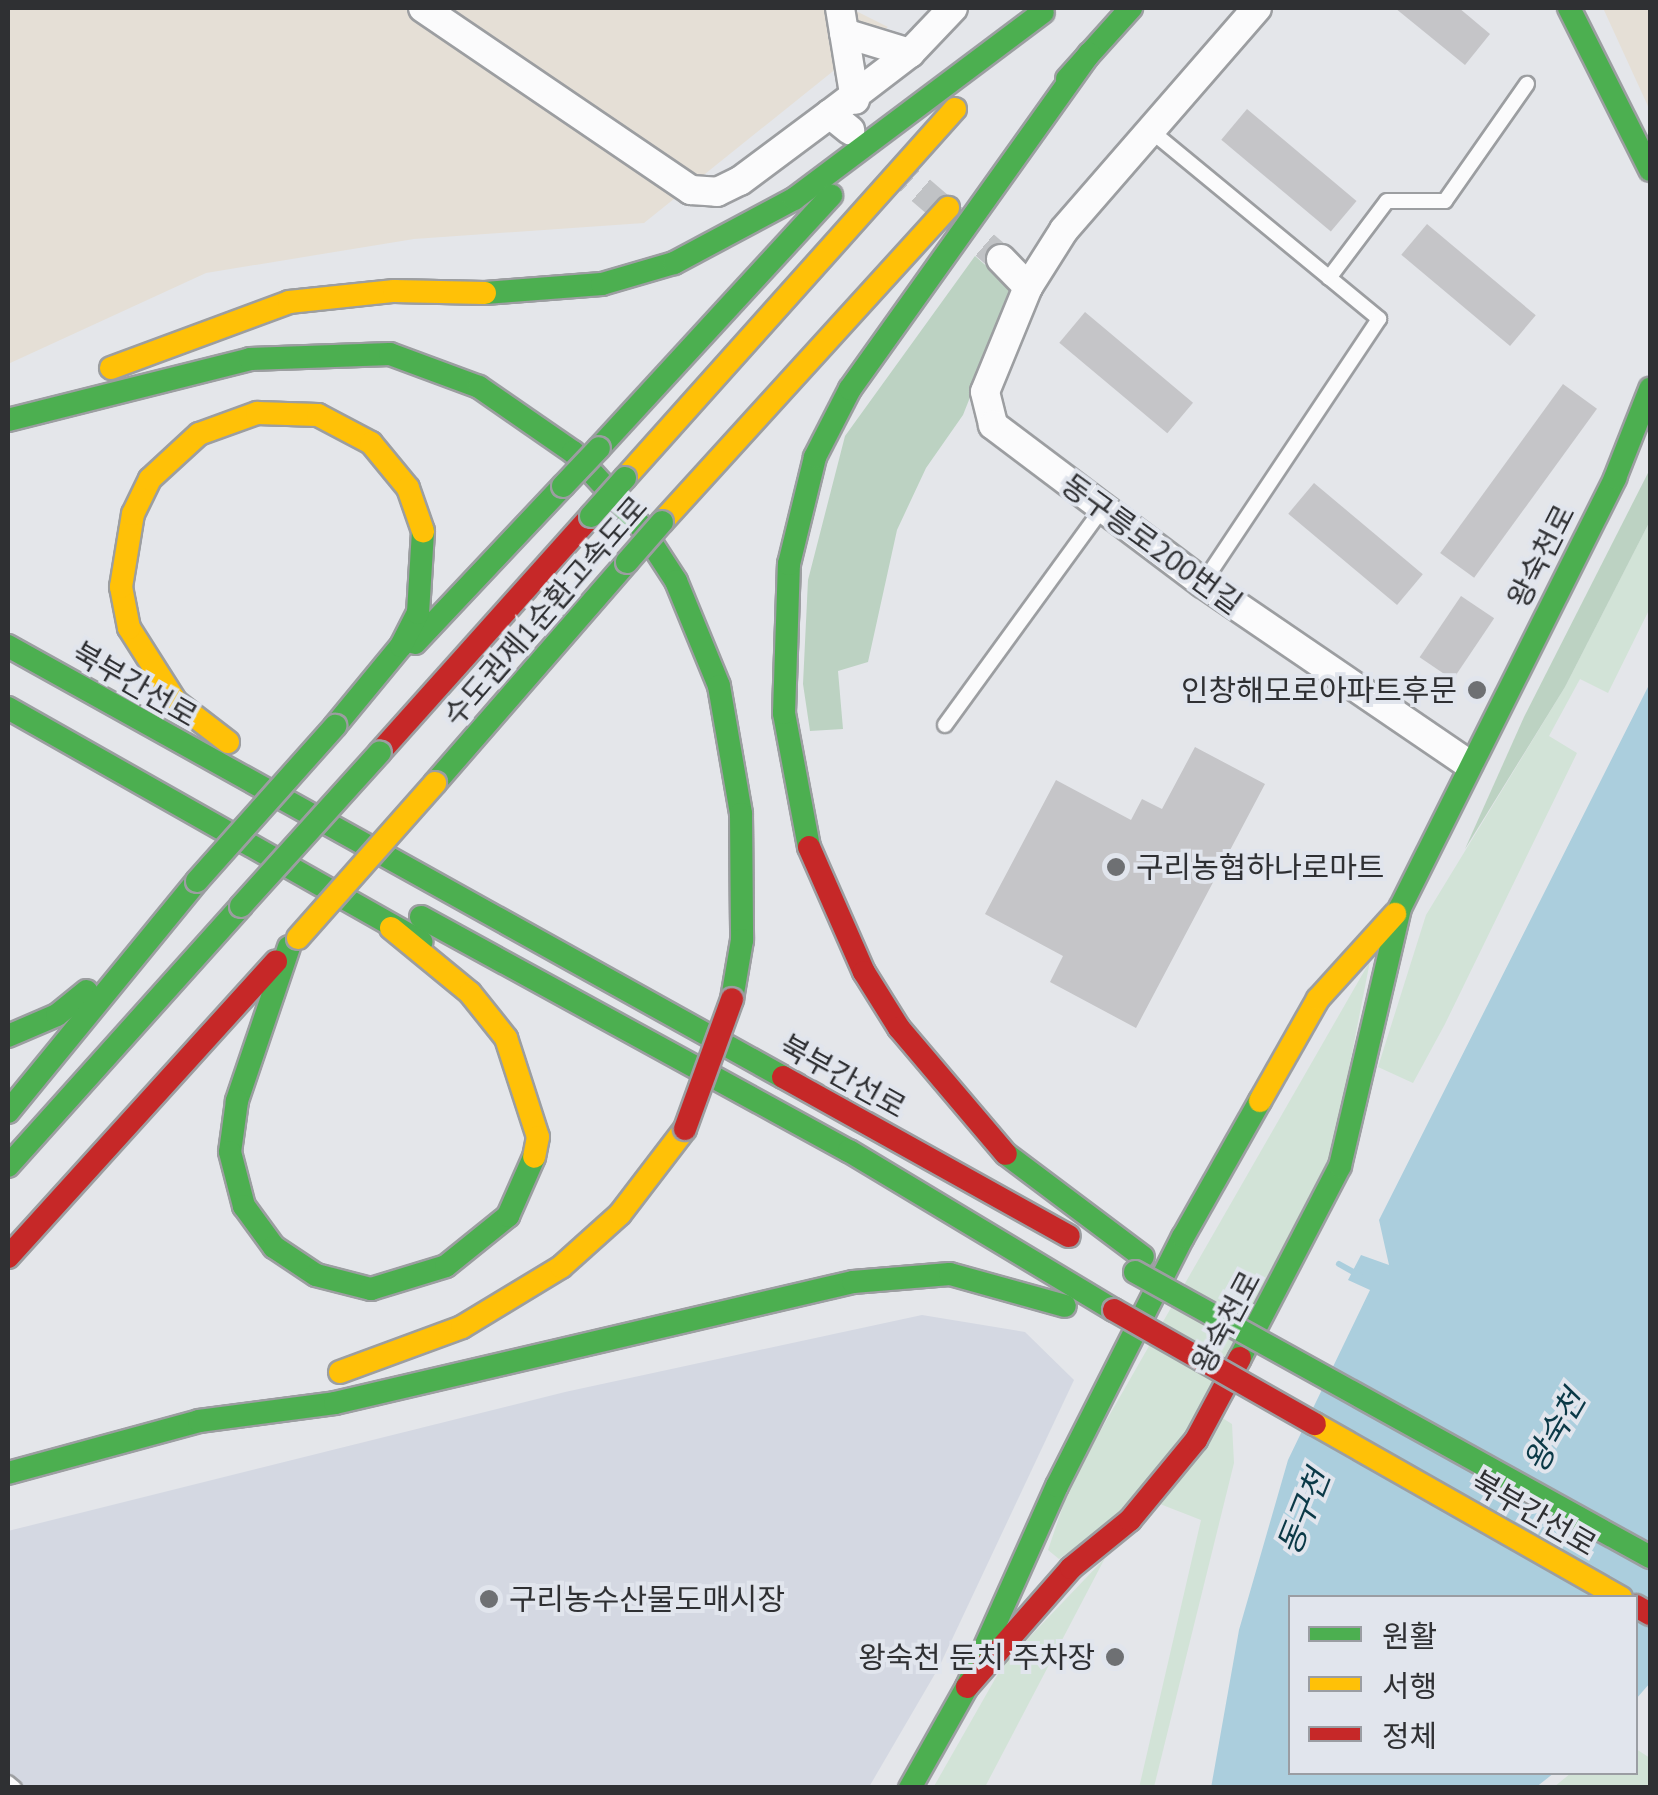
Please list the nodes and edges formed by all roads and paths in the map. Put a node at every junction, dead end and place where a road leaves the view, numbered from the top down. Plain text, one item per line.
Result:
1 (423, 8) edge
2 (953, 8) edge
3 (1131, 8) edge
4 (1257, 8) edge
5 (1569, 8) edge
6 (1045, 10) edge
7 (842, 20) edge
8 (910, 53) junction
9 (1090, 54) junction
10 (1526, 84) dead end
11 (855, 100) junction
12 (896, 126) junction
13 (1150, 130) junction
14 (1650, 170) edge
15 (1001, 259) tunnel mouth
16 (1329, 278) junction
17 (1028, 287) junction
18 (1650, 389) edge
19 (8, 419) edge
20 (1102, 509) junction
21 (1204, 582) junction
22 (8, 646) edge
23 (8, 682) edge
24 (8, 708) edge
25 (945, 724) dead end
26 (335, 726) junction
27 (24, 745) dead end
28 (1468, 764) junction
29 (127, 781) junction
30 (464, 902) junction
31 (1400, 908) junction
32 (391, 928) junction
33 (294, 942) junction
34 (134, 953) junction
35 (581, 1009) junction
36 (8, 1036) edge
37 (8, 1112) edge
38 (8, 1166) edge
39 (8, 1257) edge
40 (1139, 1265) junction
41 (1110, 1318) junction
42 (199, 1421) junction
43 (8, 1473) edge
44 (1650, 1556) edge
45 (1616, 1595) edge
46 (967, 1687) junction
47 (8, 1783) edge
48 (14, 1788) edge
49 (910, 1788) edge

1 - 11 street
2 - 8 street
3 - 9 main road, 수도권제1순환고속도로
4 - 13 street, 동구릉로200번길
5 - 14 main road
6 - 12 main road
6 - 38 main road, 수도권제1순환고속도로, bridge
7 - 8 street
7 - 11 street
8 - 11 street
9 - 33 main road, 수도권제1순환고속도로, bridge
9 - 40 main road
10 - 16 lane
12 - 19 main road
12 - 26 main road, bridge
13 - 16 lane
13 - 17 street, 동구릉로200번길
15 - 17 street
16 - 21 lane
17 - 20 street, 동구릉로200번길
18 - 28 main road, 왕숙천로
19 - 42 main road, bridge
20 - 21 street, 동구릉로200번길
20 - 25 lane
21 - 28 street, 동구릉로200번길
22 - 30 main road, 북부간선로
23 - 35 main road, 북부간선로
24 - 29 main road
26 - 30 main road
26 - 34 main road, bridge
27 - 29 main road
28 - 31 main road, 왕숙천로
29 - 32 main road
30 - 40 main road, 북부간선로
31 - 46 main road, 왕숙천로
31 - 46 main road, 왕숙천로
32 - 33 main road
32 - 35 main road
33 - 39 main road, 수도권제1순환고속도로
34 - 36 main road
34 - 37 main road
35 - 41 main road, 북부간선로
40 - 44 main road, 북부간선로, bridge
41 - 42 main road
41 - 45 main road, 북부간선로, bridge
42 - 43 main road
46 - 49 main road, 왕숙천로
47 - 48 lane

